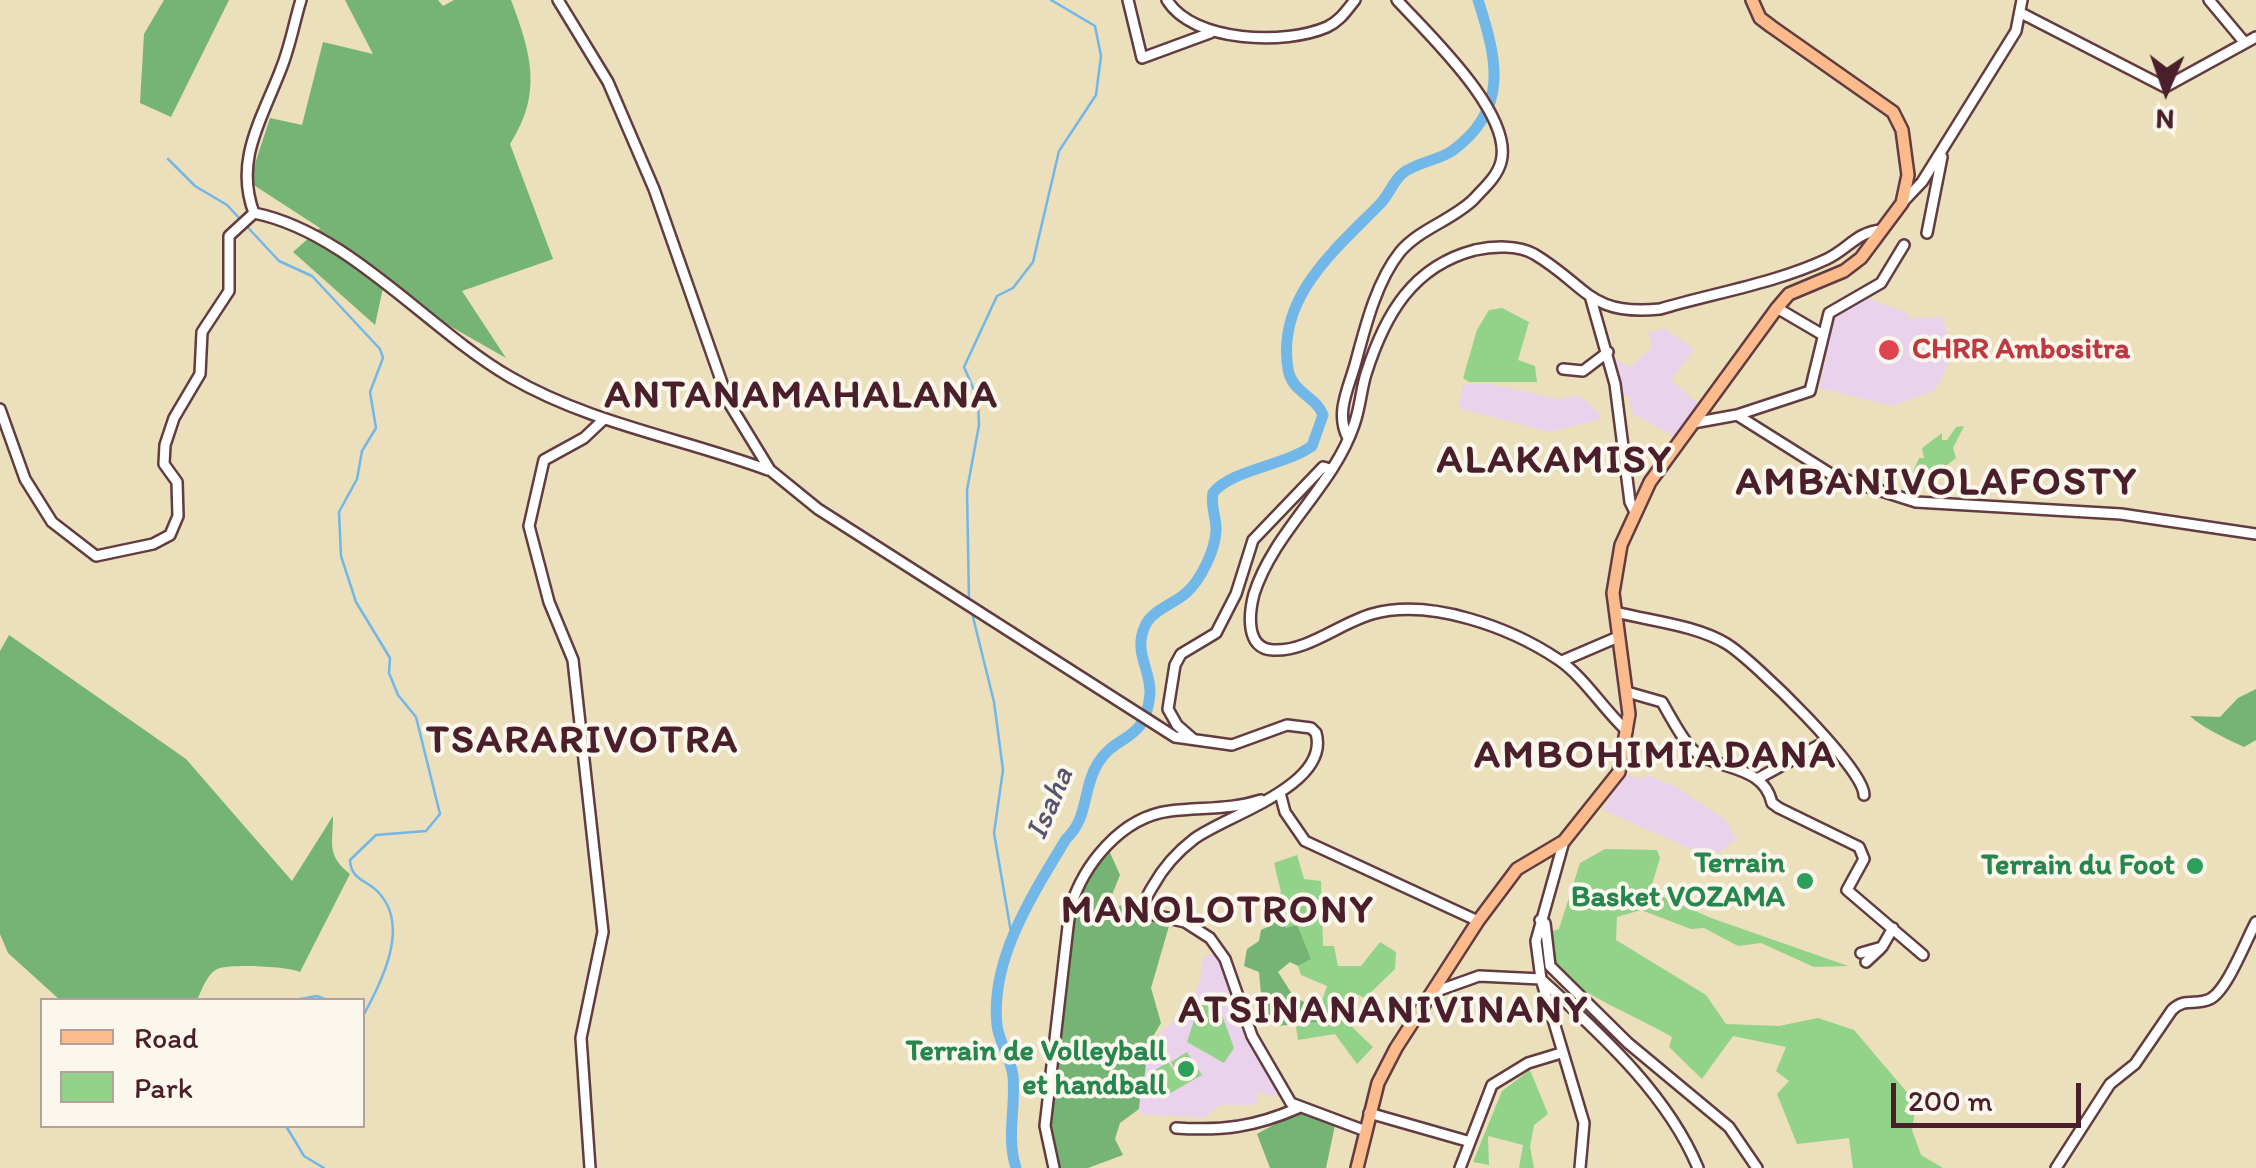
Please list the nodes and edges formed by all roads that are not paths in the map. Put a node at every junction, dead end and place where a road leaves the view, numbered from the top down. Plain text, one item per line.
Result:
1 (301, 0) edge
2 (558, 0) edge
3 (1128, 0) edge
4 (1168, 0) edge
5 (1355, 0) edge
6 (1397, 0) edge
7 (1752, 0) edge
8 (2022, 0) edge
9 (2209, 0) edge
10 (2021, 13) junction
11 (1212, 32) junction
12 (2256, 37) edge
13 (2245, 43) junction
14 (1944, 148) junction
15 (1902, 203) junction
16 (254, 213) junction
17 (1882, 230) junction
18 (1927, 233) dead end
19 (1904, 245) dead end
20 (1591, 299) junction
21 (1777, 308) junction
22 (1822, 335) junction
23 (1608, 352) junction
24 (1563, 369) dead end
25 (0, 410) edge
26 (1737, 415) junction
27 (602, 422) junction
28 (1692, 424) junction
29 (1348, 438) junction
30 (1330, 469) junction
31 (770, 470) junction
32 (1635, 512) junction
33 (2256, 534) edge
34 (1616, 612) junction
35 (1618, 637) junction
36 (1562, 662) junction
37 (1627, 692) junction
38 (1626, 731) junction
39 (1826, 742) junction
40 (1200, 743) junction
41 (1757, 779) junction
42 (1278, 795) junction
43 (1864, 795) dead end
44 (1564, 841) junction
45 (1540, 920) junction
46 (1478, 921) junction
47 (2256, 922) edge
48 (1893, 928) junction
49 (1923, 956) dead end
50 (1864, 958) dead end
51 (1541, 979) junction
52 (1437, 991) junction
53 (1561, 1053) junction
54 (1298, 1108) junction
55 (1368, 1113) junction
56 (1176, 1128) dead end
57 (1363, 1130) junction
58 (1467, 1142) junction
59 (590, 1168) edge
60 (1054, 1168) edge
61 (1356, 1168) edge
62 (1460, 1168) edge
63 (1580, 1168) edge
64 (1698, 1168) edge
65 (1757, 1168) edge
66 (2056, 1168) edge

1 - 16 street
2 - 31 street
3 - 11 street
4 - 11 street
5 - 11 street
6 - 29 street
7 - 15 main road
8 - 10 street
9 - 13 street
10 - 13 street
10 - 14 street
12 - 13 street
14 - 15 street
14 - 18 street
15 - 17 main road
16 - 25 street
16 - 27 street
17 - 20 street
17 - 21 main road
19 - 22 street
20 - 23 street
20 - 29 street
21 - 22 street
21 - 28 main road
22 - 26 street
23 - 24 street
23 - 32 street
26 - 28 street
26 - 33 street
27 - 31 street
27 - 59 street
28 - 32 main road
29 - 30 street
30 - 36 street
30 - 40 street
31 - 40 street
32 - 34 main road
34 - 35 main road
34 - 39 street
35 - 36 street
35 - 37 main road
36 - 38 street
37 - 38 main road
37 - 41 street
38 - 44 main road
39 - 41 street
39 - 43 street
40 - 42 street
41 - 48 street
42 - 46 street
42 - 54 street
42 - 60 street
44 - 45 street
44 - 46 main road
45 - 51 street
45 - 65 street
46 - 52 main road
47 - 66 street
48 - 49 street
48 - 50 street
51 - 52 street
51 - 53 street
51 - 64 street
52 - 55 main road
53 - 58 street
53 - 63 street
54 - 56 street
54 - 57 street
55 - 57 main road
55 - 58 street
57 - 61 main road
58 - 62 street

